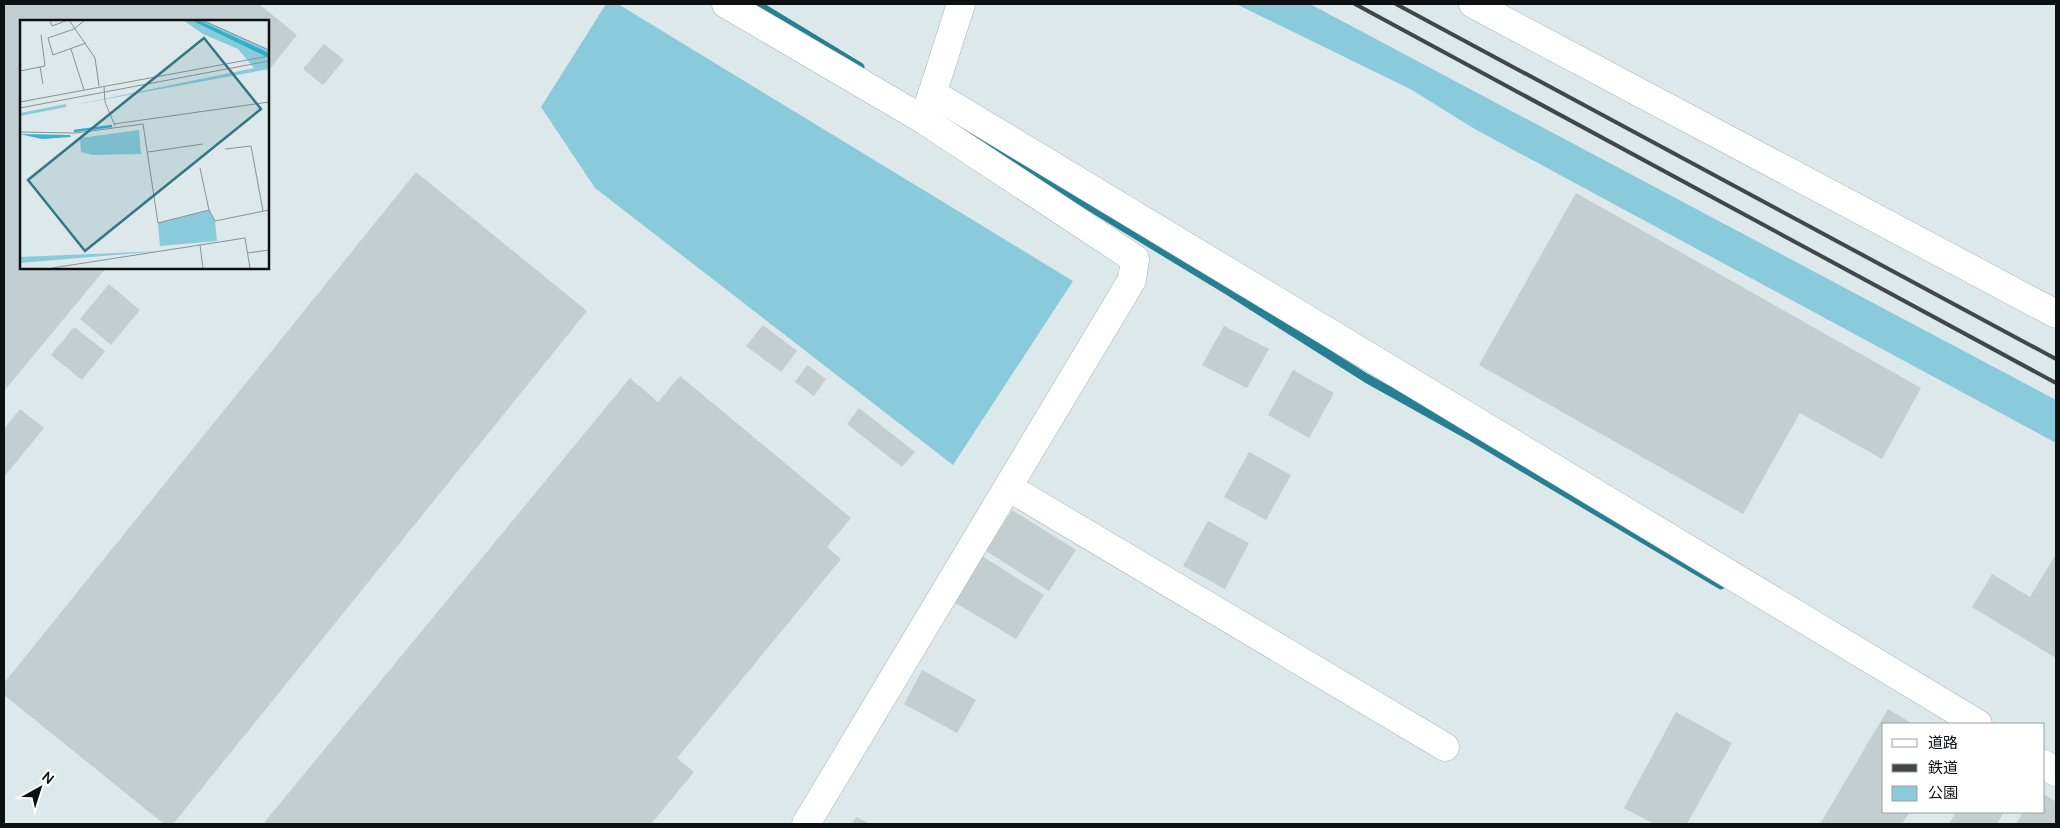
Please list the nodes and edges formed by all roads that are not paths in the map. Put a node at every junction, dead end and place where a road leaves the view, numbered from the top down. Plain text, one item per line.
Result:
1 (726, 4) edge
2 (961, 4) edge
3 (1474, 4) edge
4 (932, 93) junction
5 (924, 120) junction
6 (2056, 314) edge
7 (1008, 487) junction
8 (1976, 723) edge
9 (1445, 747) dead end
10 (2045, 765) edge
11 (2056, 772) edge
12 (806, 824) edge

1 - 5 street
2 - 4 street
3 - 6 street
4 - 5 street
4 - 8 street
5 - 7 street
7 - 9 street
7 - 12 street
10 - 11 street

